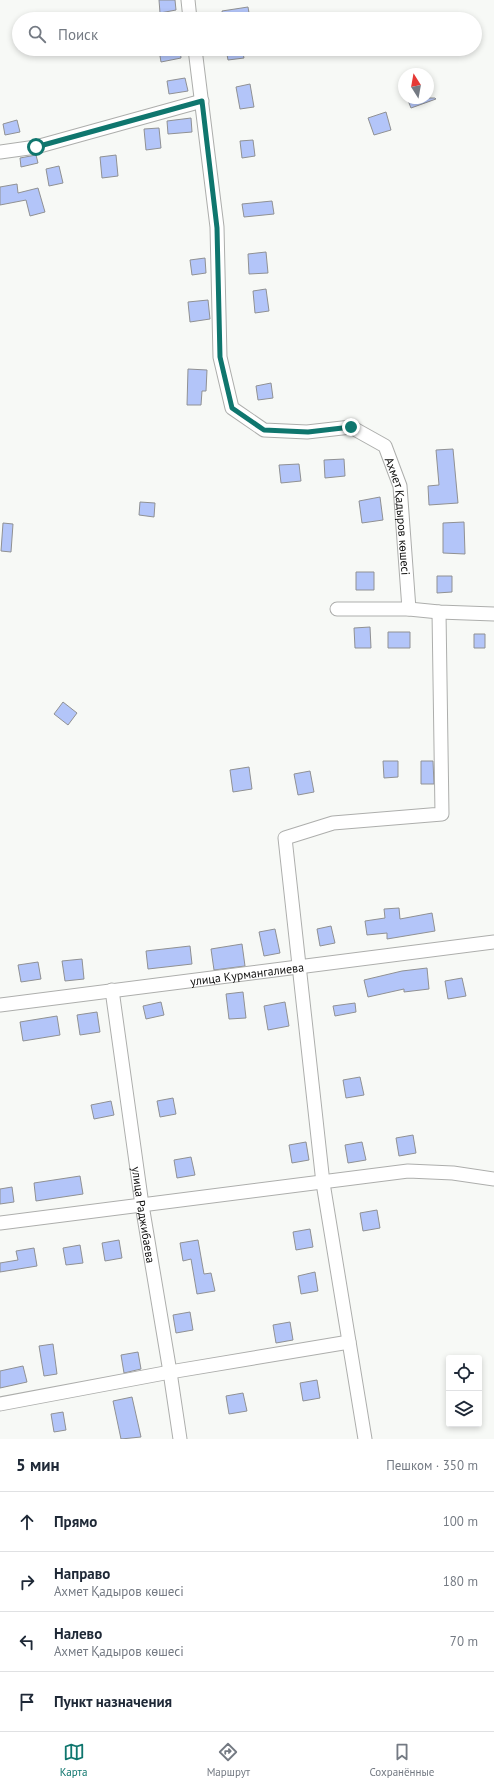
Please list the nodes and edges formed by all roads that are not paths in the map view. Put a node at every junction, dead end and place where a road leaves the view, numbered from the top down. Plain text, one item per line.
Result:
1 (188, 0) edge
2 (189, 12) edge
3 (196, 56) edge
4 (202, 101) junction
5 (0, 152) edge
6 (337, 609) dead end
7 (408, 609) junction
8 (439, 612) junction
9 (494, 614) edge
10 (494, 942) edge
11 (299, 966) junction
12 (112, 990) junction
13 (0, 1005) edge
14 (494, 1179) edge
15 (323, 1183) junction
16 (142, 1205) junction
17 (0, 1223) edge
18 (349, 1342) junction
19 (170, 1372) junction
20 (0, 1404) edge
21 (180, 1439) edge
22 (365, 1439) edge

1 - 2 street
3 - 4 street, Ахмет Қадыров көшесі
4 - 5 street
4 - 7 street, Ахмет Қадыров көшесі
6 - 7 street
7 - 8 street
8 - 9 street
8 - 11 street
10 - 11 street, улица Курмангалиева
11 - 12 street, улица Курмангалиева
11 - 15 street
12 - 13 street, улица Курмангалиева
12 - 16 street, улица Раджибаева
14 - 15 street
15 - 16 street
15 - 18 street
16 - 17 street
16 - 19 street, улица Раджибаева
18 - 19 street
18 - 22 street
19 - 20 street
19 - 21 street, улица Раджибаева

